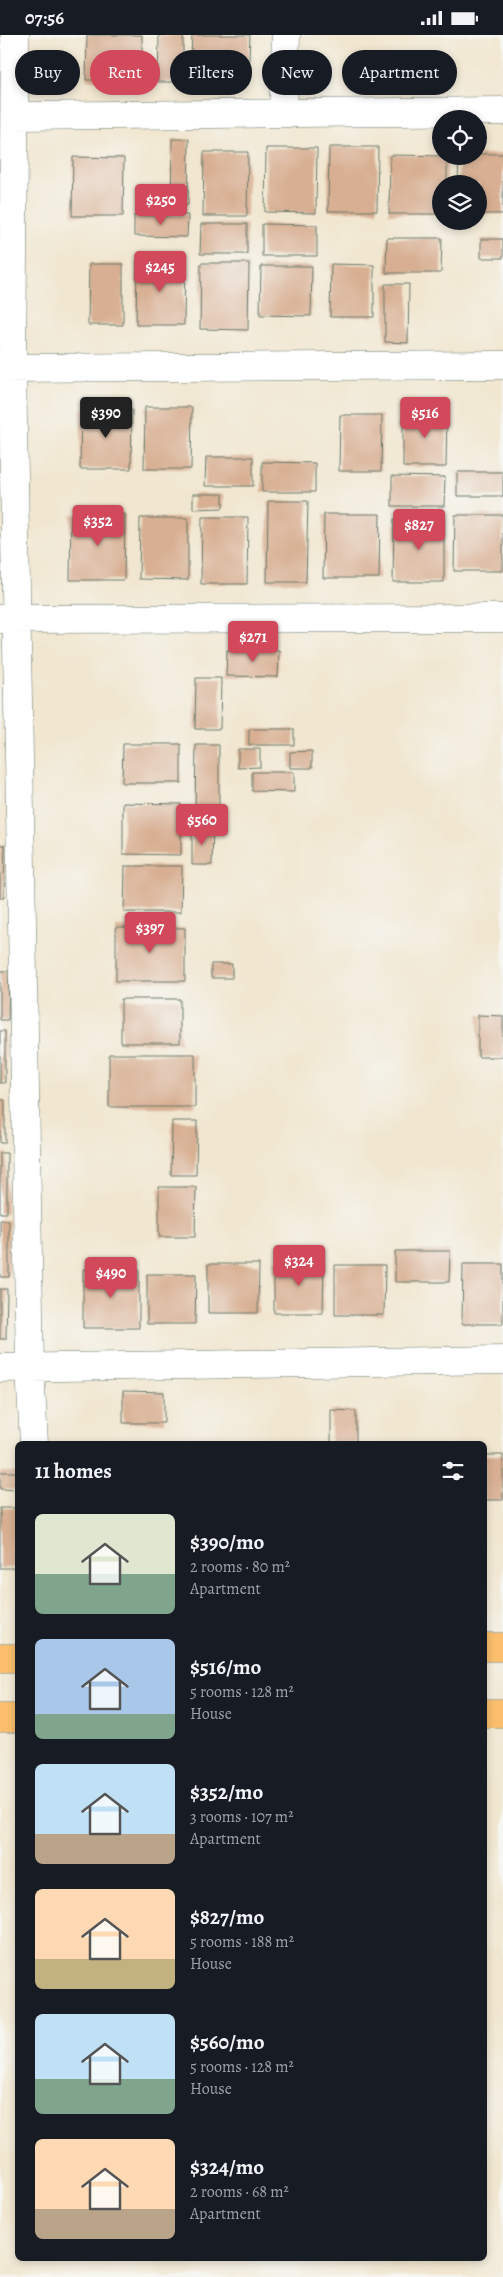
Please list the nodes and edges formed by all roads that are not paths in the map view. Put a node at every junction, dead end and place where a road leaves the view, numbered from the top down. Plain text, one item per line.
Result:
1 (15, 35) edge
2 (286, 35) edge
3 (503, 111) edge
4 (283, 113) junction
5 (15, 116) junction
6 (503, 365) edge
7 (6, 367) edge
8 (9, 618) edge
9 (503, 618) edge
10 (503, 1360) edge
11 (0, 1368) edge
12 (30, 1368) junction
13 (34, 1441) edge
14 (487, 1647) edge
15 (503, 1647) edge
16 (0, 1658) edge
17 (15, 1658) edge
18 (487, 1713) edge
19 (503, 1713) edge
20 (0, 1718) edge
21 (15, 1718) edge

1 - 5 street
2 - 4 street
3 - 4 street
4 - 5 street
5 - 7 street
6 - 7 street
7 - 8 street
8 - 9 street
8 - 12 street
10 - 12 street
11 - 12 street
12 - 13 street
14 - 15 main road
16 - 17 main road
18 - 19 main road
20 - 21 main road

